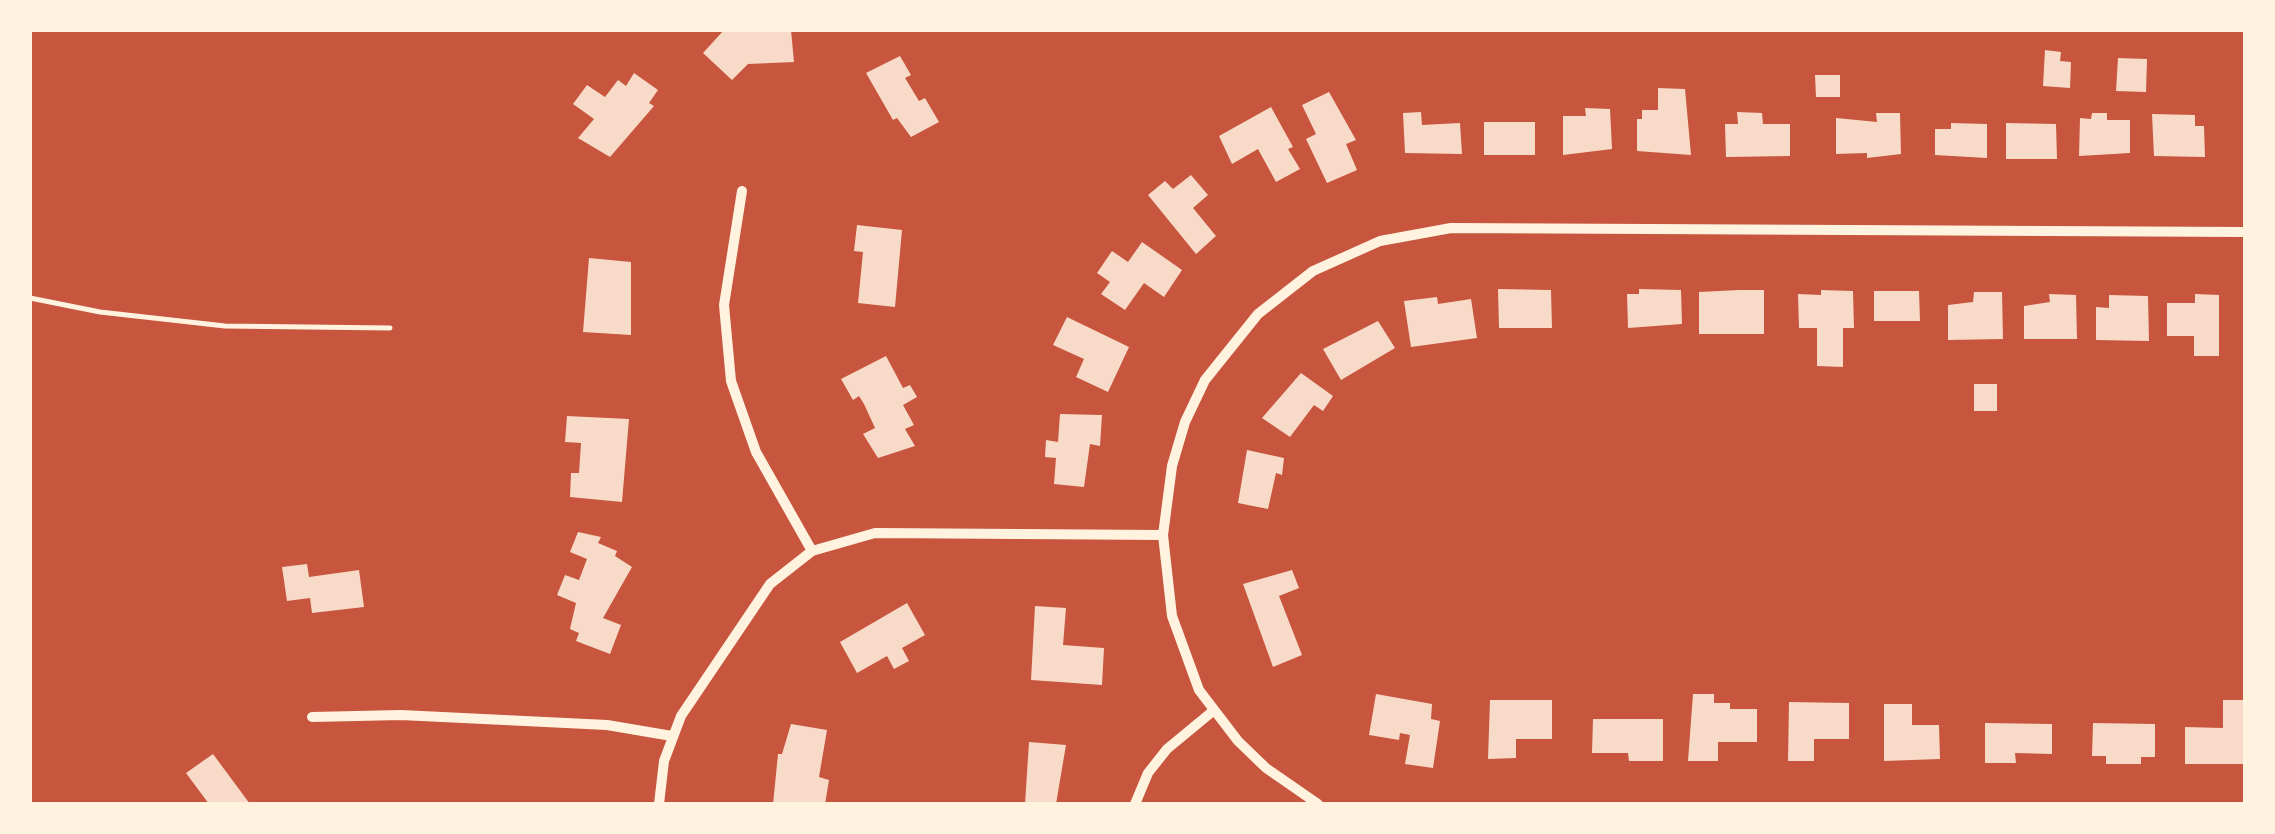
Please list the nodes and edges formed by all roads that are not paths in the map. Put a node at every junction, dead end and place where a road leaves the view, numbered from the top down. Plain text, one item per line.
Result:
1 (742, 192) dead end
2 (2245, 232) edge
3 (30, 298) edge
4 (390, 328) dead end
5 (1163, 535) junction
6 (812, 551) junction
7 (1213, 711) junction
8 (312, 717) dead end
9 (672, 736) junction
10 (659, 804) edge
11 (1135, 804) edge
12 (1318, 804) edge

1 - 6 street
2 - 5 street
3 - 4 lane
5 - 6 street
5 - 7 street
6 - 9 street
7 - 11 street
7 - 12 street
8 - 9 street
9 - 10 street

